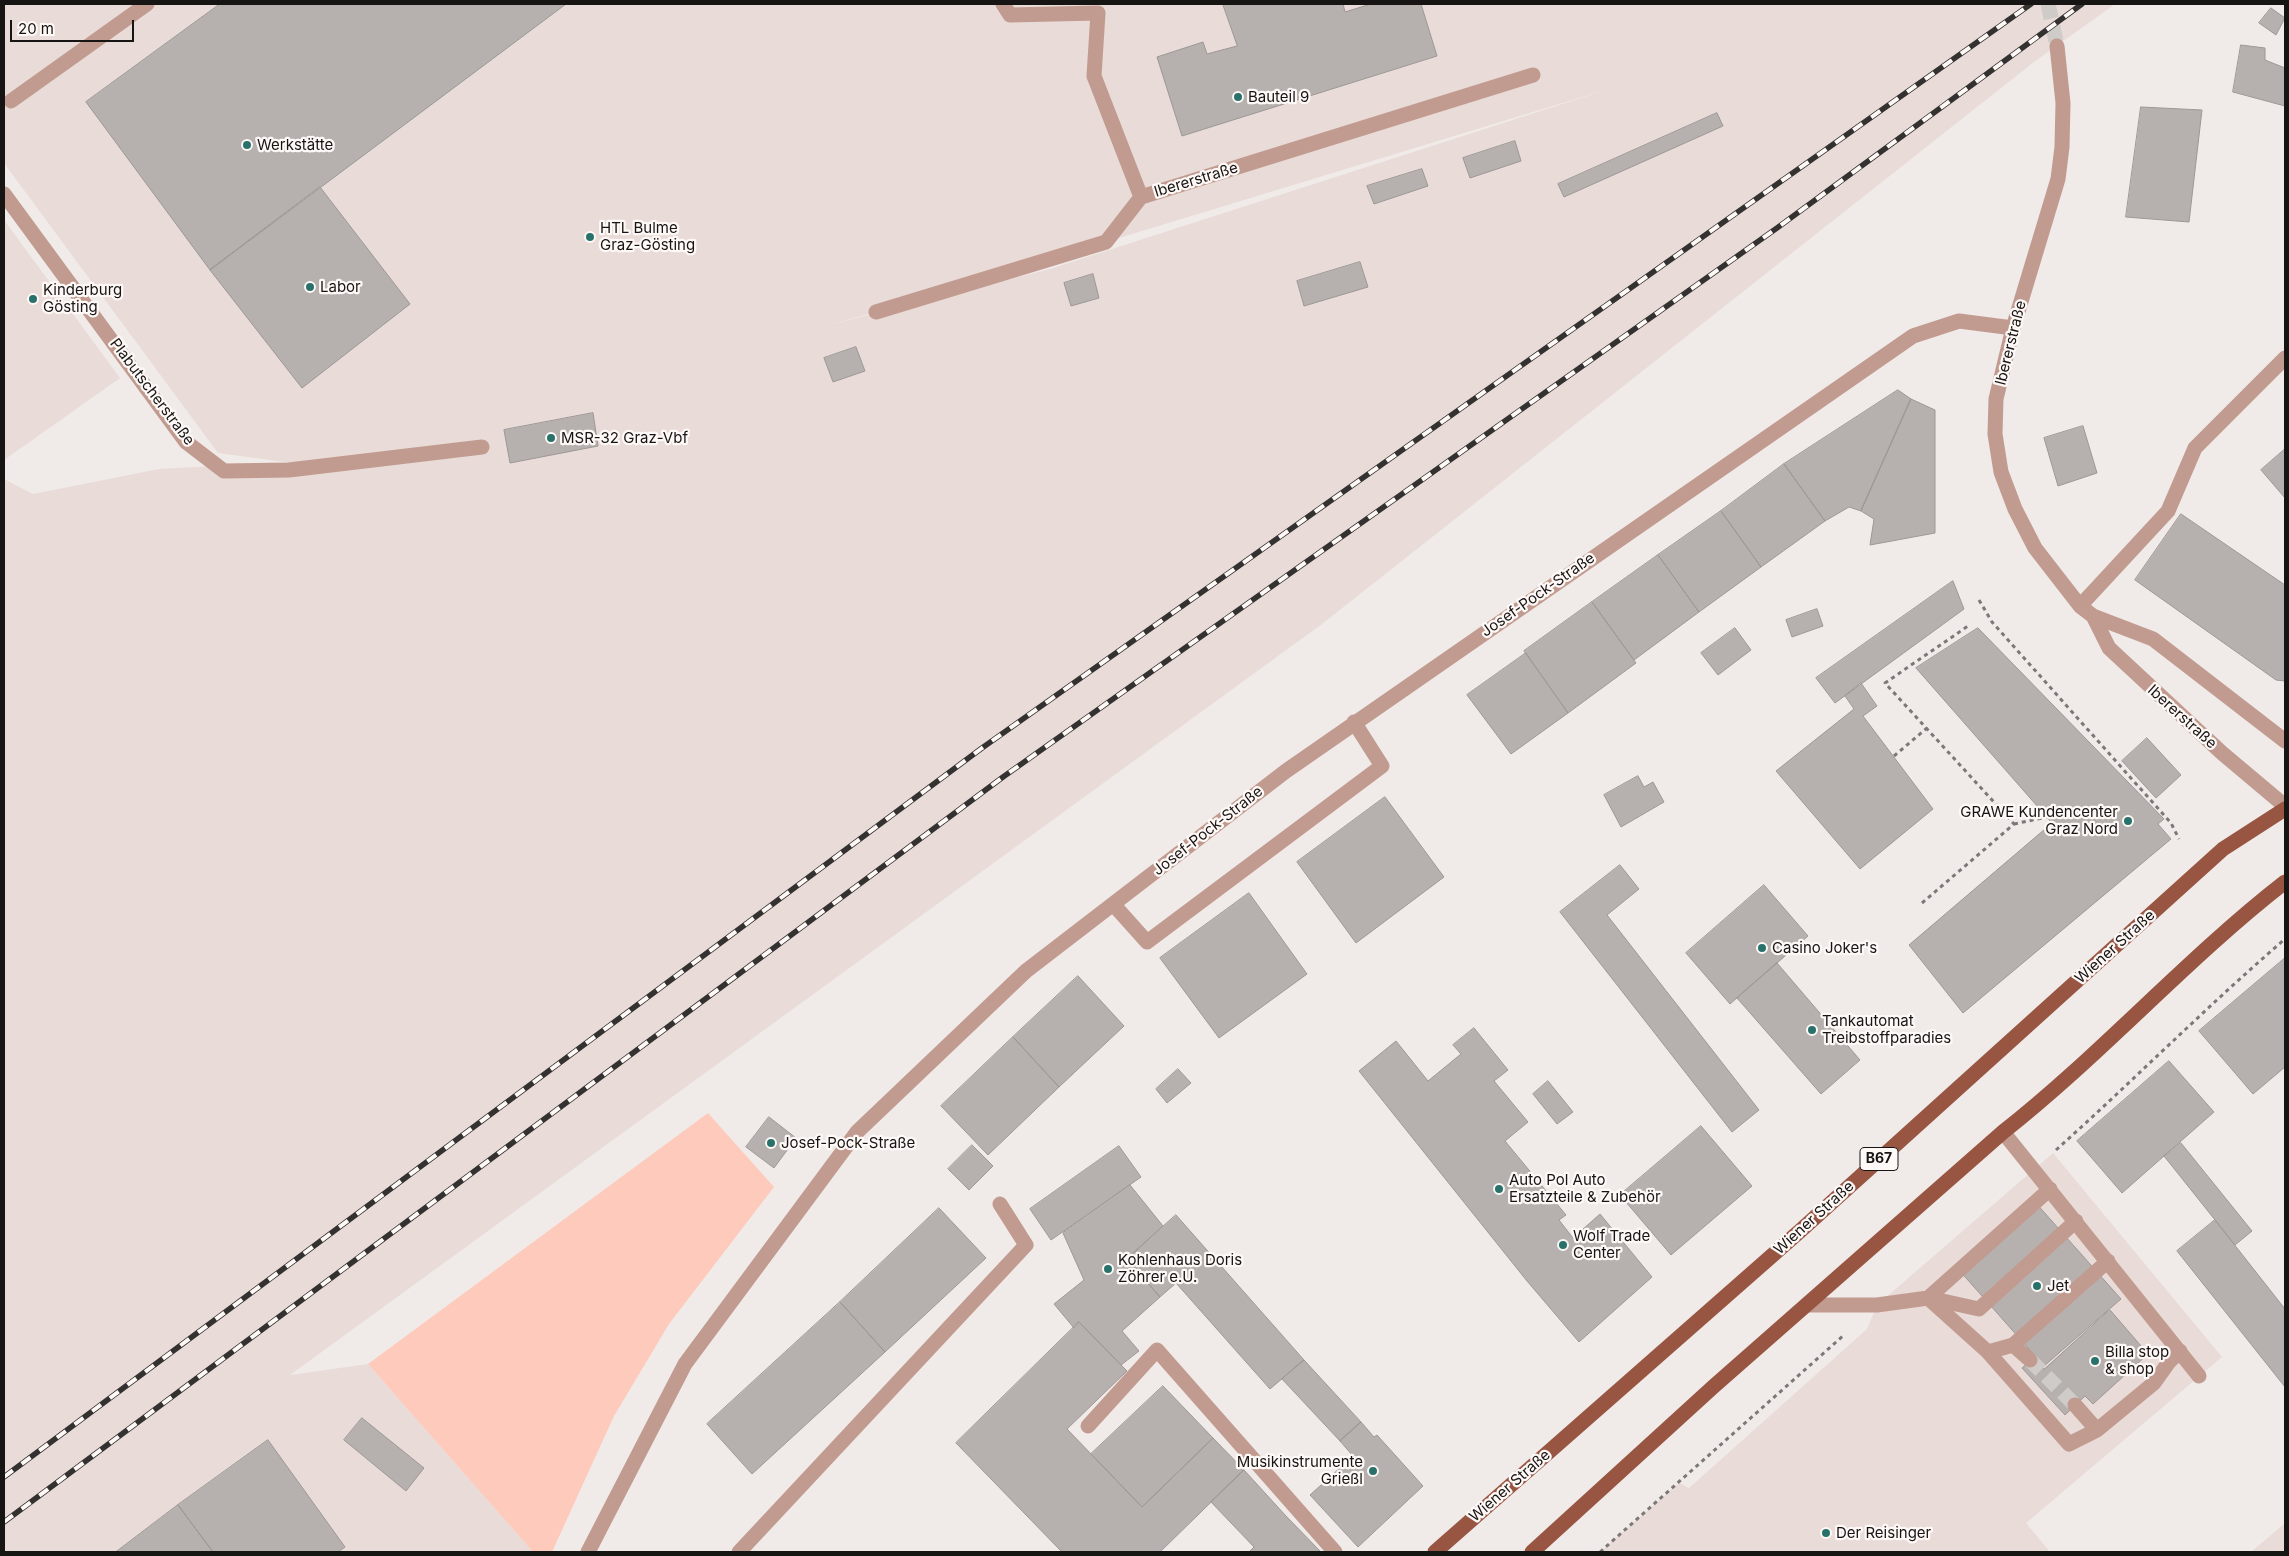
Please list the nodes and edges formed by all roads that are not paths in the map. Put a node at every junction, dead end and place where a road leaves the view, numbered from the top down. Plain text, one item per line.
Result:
1 (146, 4) edge
2 (1002, 4) edge
3 (2057, 46) tunnel mouth
4 (1533, 75) dead end
5 (11, 101) dead end
6 (4, 194) edge
7 (1141, 197) junction
8 (876, 312) dead end
9 (2013, 328) junction
10 (2285, 358) edge
11 (482, 448) dead end
12 (2080, 606) junction
13 (2093, 616) junction
14 (1354, 722) junction
15 (2285, 741) edge
16 (2285, 807) edge
17 (2285, 882) edge
18 (1113, 904) junction
19 (2003, 1132) junction
20 (2050, 1189) junction
21 (1000, 1204) dead end
22 (2076, 1221) junction
23 (2108, 1261) junction
24 (1928, 1298) junction
25 (1808, 1305) junction
26 (2013, 1345) junction
27 (2180, 1351) junction
28 (1988, 1352) junction
29 (2030, 1360) tunnel mouth
30 (2199, 1376) dead end
31 (2075, 1405) tunnel mouth
32 (1088, 1426) dead end
33 (2097, 1430) junction
34 (588, 1552) edge
35 (739, 1552) edge
36 (1335, 1552) edge
37 (1435, 1552) edge
38 (1532, 1552) edge

1 - 5 street
2 - 7 street, Ibererstraße
3 - 9 street, Ibererstraße
4 - 7 street, Ibererstraße
6 - 11 street, Plabutscherstraße
7 - 8 street
9 - 12 street, Ibererstraße
9 - 14 street, Josef-Pock-Straße
10 - 12 street
12 - 13 street, Ibererstraße
13 - 15 street, Ibererstraße
13 - 16 street, Ibererstraße
14 - 18 street, Josef-Pock-Straße
14 - 18 street
16 - 37 main road, Wiener Straße / B67
17 - 19 main road
18 - 34 street, Josef-Pock-Straße
19 - 20 street
19 - 25 main road
20 - 22 street
20 - 24 street
21 - 35 street
22 - 23 street
22 - 24 street
23 - 26 street
23 - 27 street
24 - 25 street
24 - 28 street
25 - 38 main road
26 - 28 street
26 - 29 street
27 - 30 street
27 - 33 street
28 - 33 street
31 - 33 street
32 - 36 street

